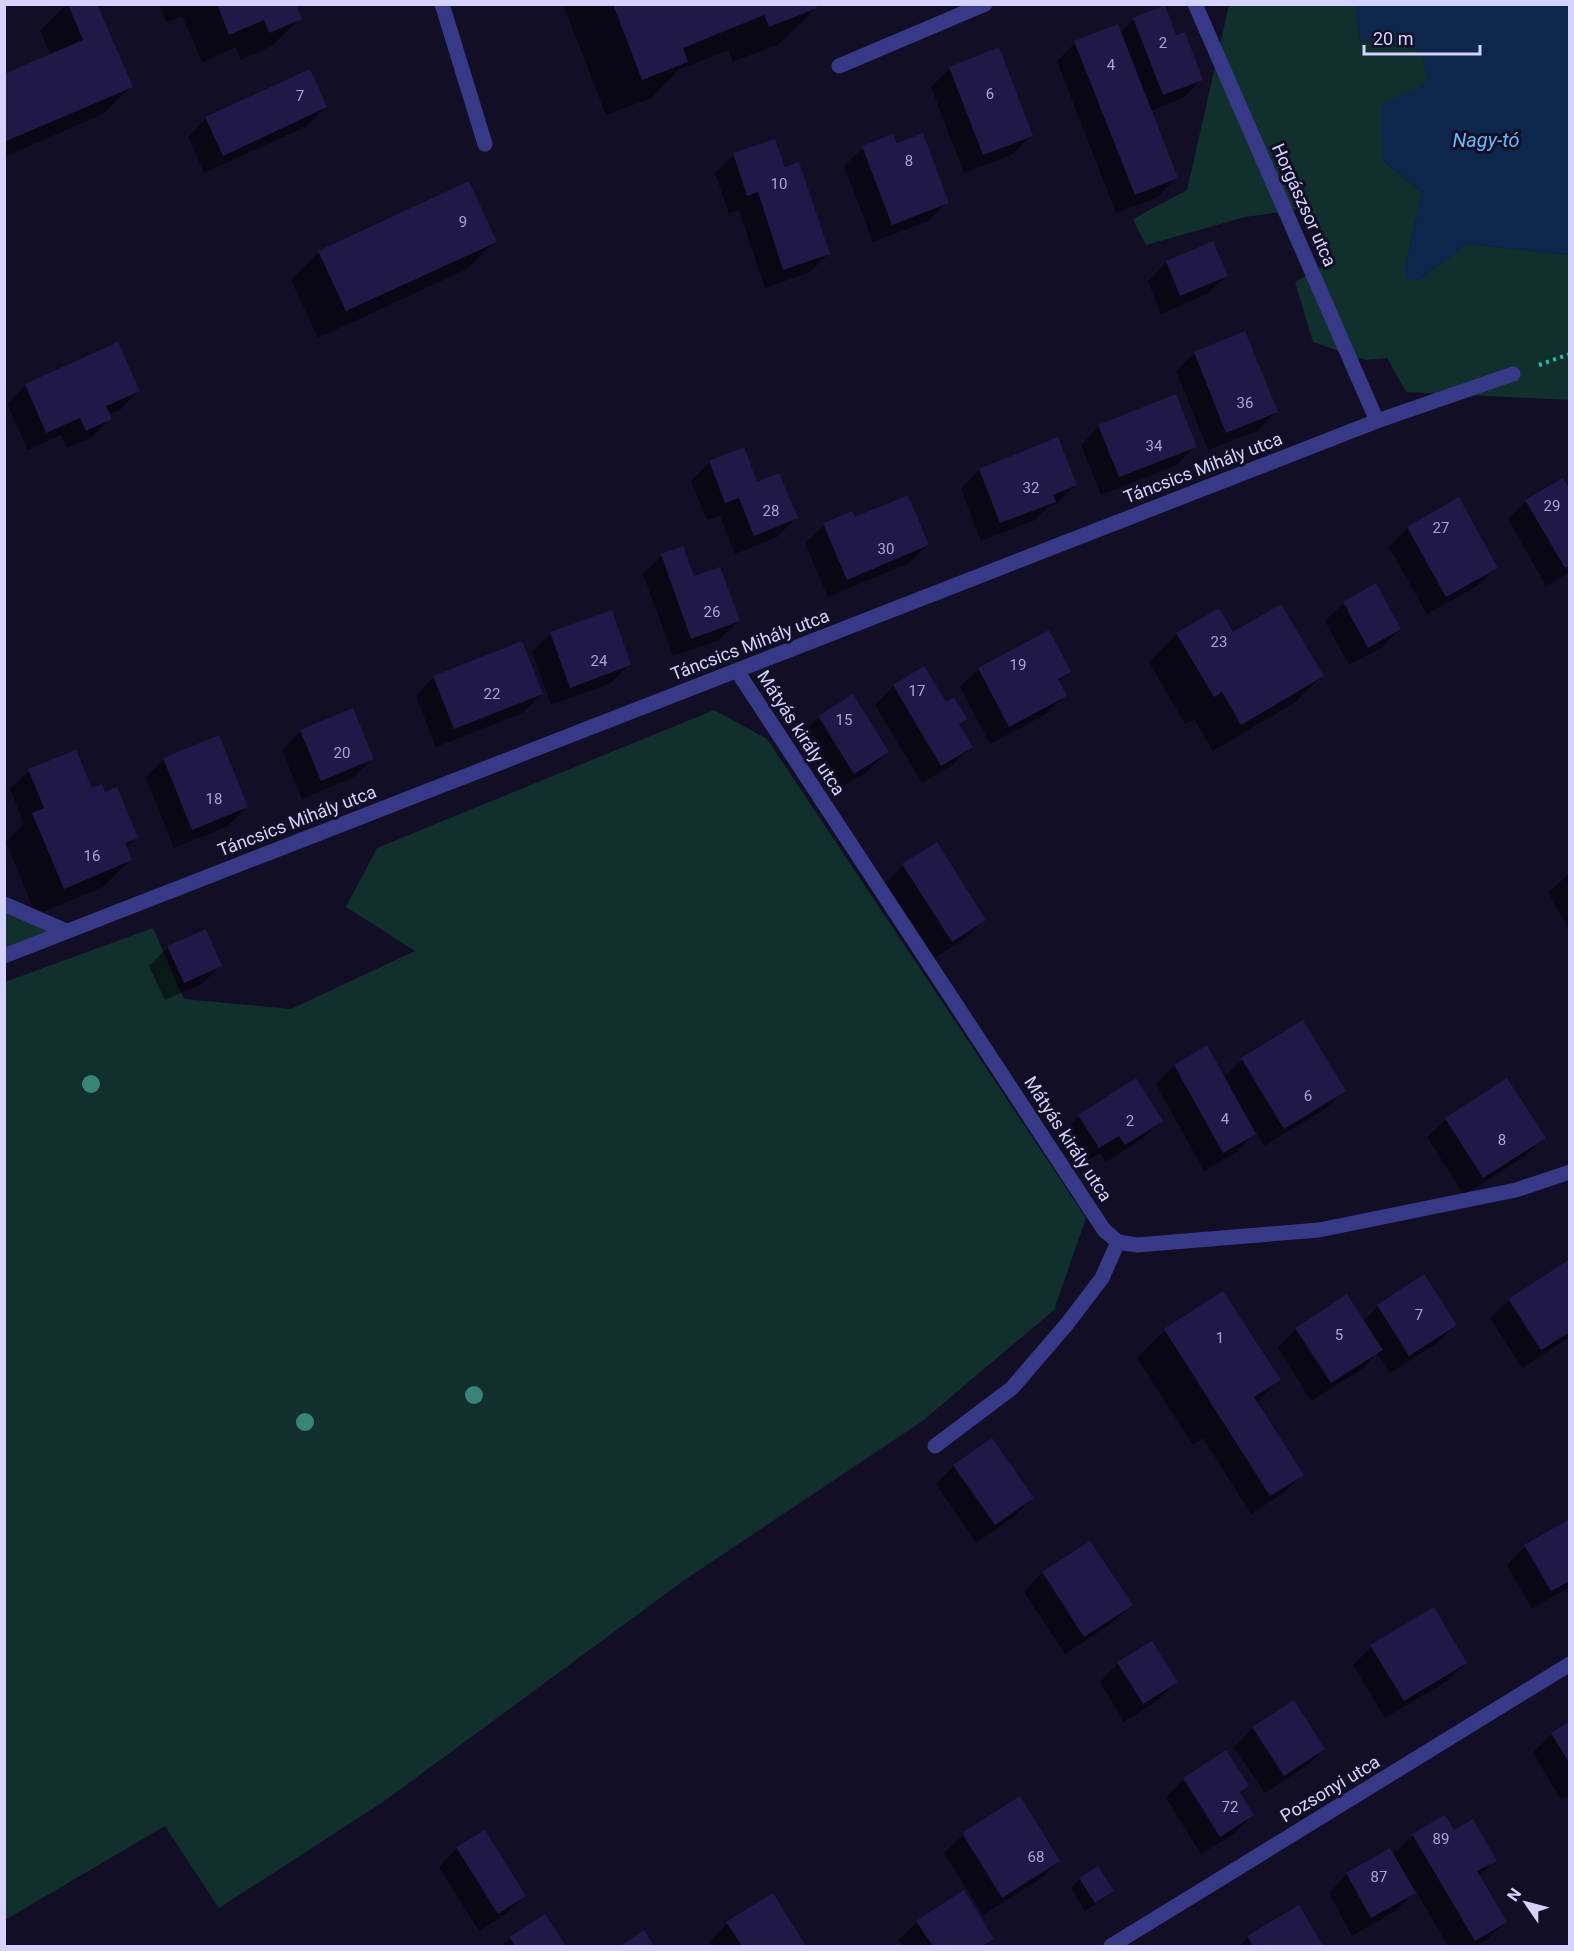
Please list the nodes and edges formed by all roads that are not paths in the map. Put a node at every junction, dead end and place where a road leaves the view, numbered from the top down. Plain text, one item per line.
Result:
1 (442, 4) edge
2 (985, 4) edge
3 (1196, 4) edge
4 (839, 66) dead end
5 (485, 144) dead end
6 (1513, 374) dead end
7 (1377, 421) junction
8 (736, 671) junction
9 (4, 904) edge
10 (66, 931) junction
11 (4, 956) edge
12 (1569, 1172) edge
13 (1118, 1242) junction
14 (935, 1446) dead end
15 (1569, 1664) edge
16 (1111, 1947) edge

1 - 5 street
2 - 4 street
3 - 7 street, Horgászsor utca
6 - 7 street, Táncsics Mihály utca
7 - 8 street, Táncsics Mihály utca
8 - 10 street, Táncsics Mihály utca
8 - 13 street, Mátyás király utca
9 - 10 street
10 - 11 street, Táncsics Mihály utca
12 - 13 street
13 - 14 street
15 - 16 street, Pozsonyi utca

